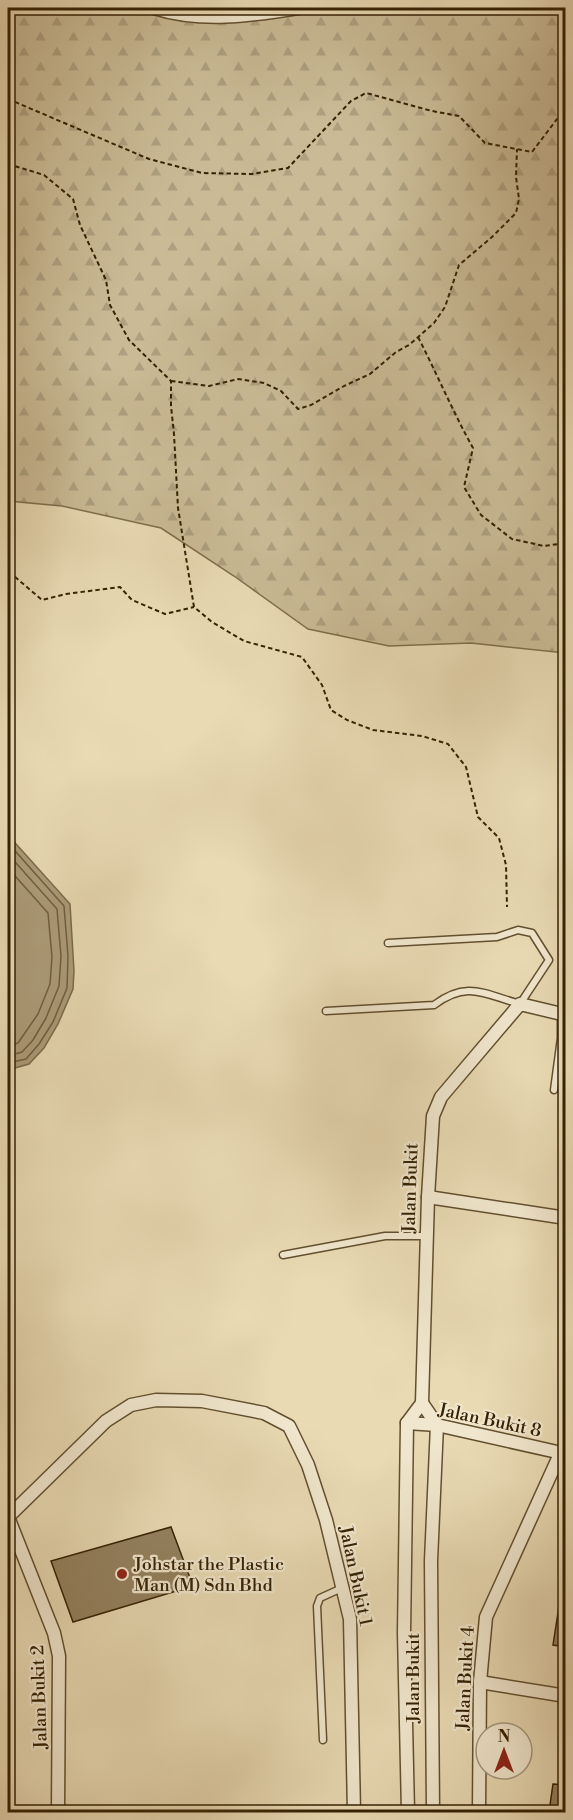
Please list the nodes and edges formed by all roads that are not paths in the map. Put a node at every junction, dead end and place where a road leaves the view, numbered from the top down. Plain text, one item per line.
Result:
1 (154, 8) edge
2 (298, 8) edge
3 (388, 943) dead end
4 (520, 1004) junction
5 (326, 1011) dead end
6 (563, 1015) edge
7 (554, 1090) dead end
8 (428, 1197) junction
9 (566, 1218) edge
10 (426, 1236) junction
11 (284, 1255) dead end
12 (422, 1403) junction
13 (407, 1423) junction
14 (437, 1425) junction
15 (563, 1454) edge
16 (8, 1517) edge
17 (343, 1588) junction
18 (480, 1682) junction
19 (566, 1696) edge
20 (323, 1740) dead end
21 (58, 1812) edge
22 (354, 1812) edge
23 (408, 1812) edge
24 (433, 1812) edge
25 (480, 1812) edge

1 - 2 street
3 - 4 lane
4 - 5 lane
4 - 6 street
4 - 8 street, Jalan Bukit
6 - 7 lane
8 - 9 street
8 - 10 street, Jalan Bukit
10 - 11 lane
10 - 12 street, Jalan Bukit
12 - 13 street
12 - 14 street
13 - 14 street, Jalan Bukit 8
13 - 23 street, Jalan Bukit
14 - 15 street, Jalan Bukit 8
14 - 24 street, Jalan Bukit
15 - 18 street, Jalan Bukit 4
16 - 17 street, Jalan Bukit 1
16 - 21 street, Jalan Bukit 2
17 - 20 lane
17 - 22 street, Jalan Bukit 1
18 - 19 street
18 - 25 street, Jalan Bukit 4

